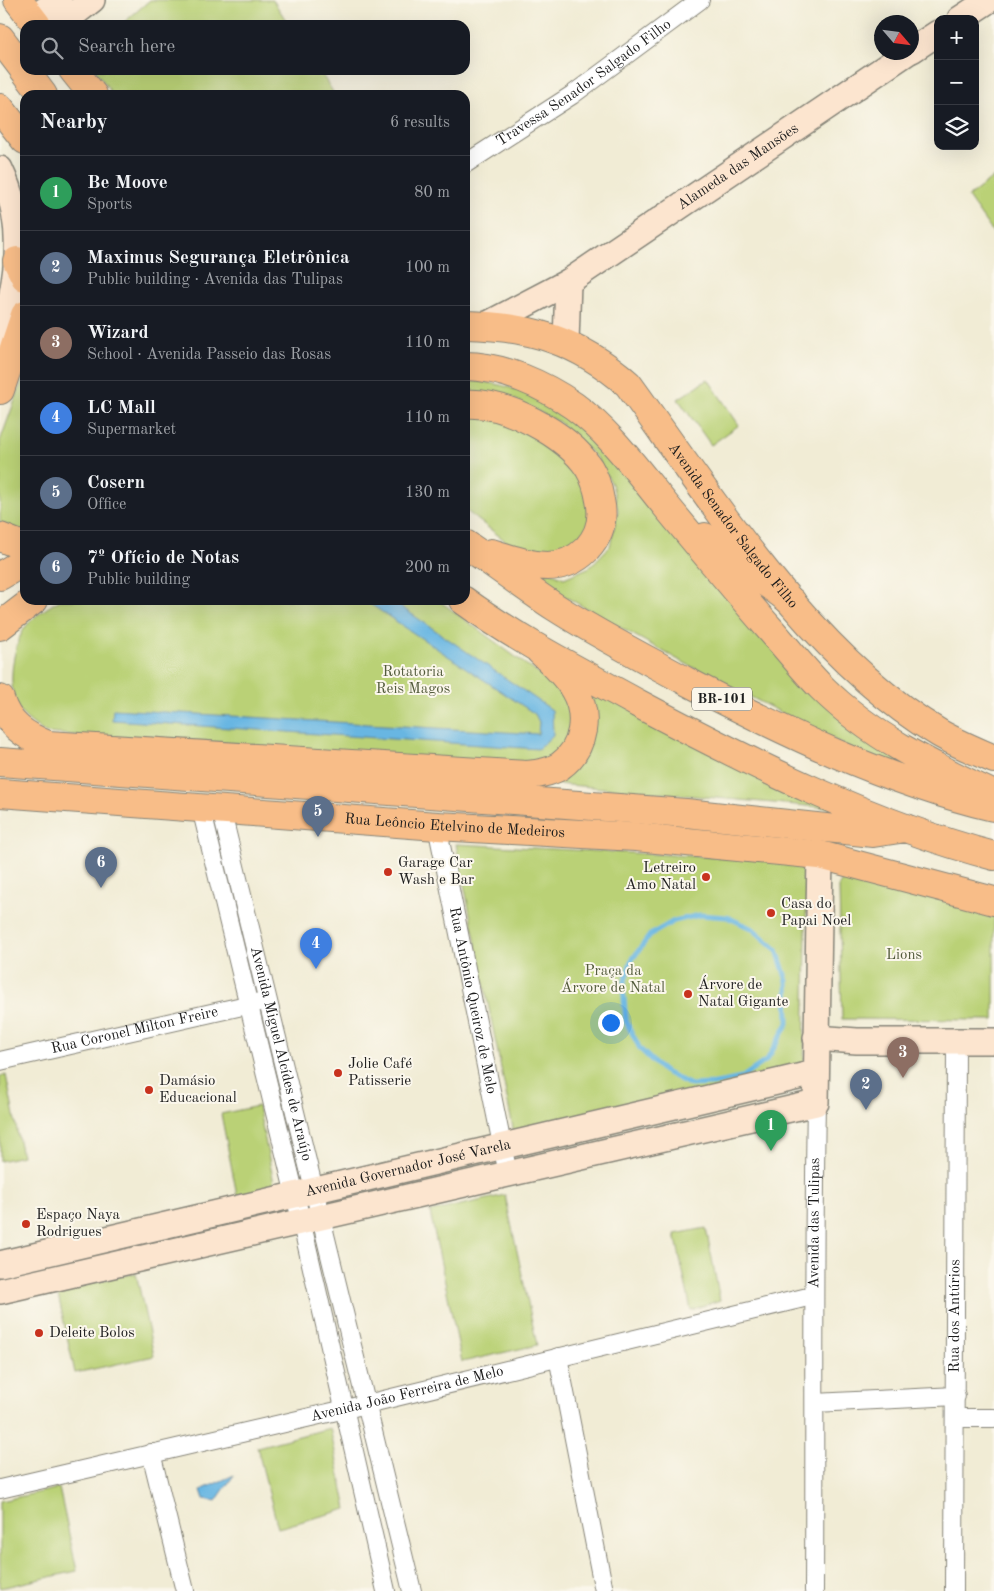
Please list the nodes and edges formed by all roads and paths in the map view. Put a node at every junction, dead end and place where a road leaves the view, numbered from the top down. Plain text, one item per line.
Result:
1 (59, 0) edge
2 (92, 0) edge
3 (700, 0) edge
4 (988, 0) edge
5 (29, 15) edge
6 (966, 15) edge
7 (66, 20) edge
8 (934, 36) edge
9 (0, 38) edge
10 (919, 46) edge
11 (898, 60) edge
12 (20, 65) edge
13 (28, 75) edge
14 (77, 75) edge
15 (39, 90) edge
16 (89, 90) edge
17 (0, 108) edge
18 (20, 134) edge
19 (470, 161) edge
20 (0, 169) edge
21 (19, 272) edge
22 (568, 282) junction
23 (475, 325) edge
24 (20, 330) edge
25 (566, 342) junction
26 (0, 346) edge
27 (20, 361) edge
28 (470, 367) edge
29 (0, 390) edge
30 (470, 405) edge
31 (0, 414) edge
32 (669, 509) junction
33 (0, 537) edge
34 (20, 545) edge
35 (470, 547) edge
36 (470, 547) edge
37 (20, 564) edge
38 (0, 576) edge
39 (792, 602) junction
40 (29, 605) edge
41 (470, 605) edge
42 (2, 630) edge
43 (540, 651) junction
44 (0, 698) edge
45 (994, 759) edge
46 (0, 762) edge
47 (0, 793) edge
48 (994, 795) edge
49 (994, 807) edge
50 (211, 808) junction
51 (436, 826) junction
52 (906, 828) junction
53 (820, 855) junction
54 (994, 856) edge
55 (994, 901) edge
56 (267, 1001) junction
57 (250, 1005) junction
58 (816, 1038) junction
59 (956, 1041) junction
60 (994, 1041) edge
61 (0, 1062) edge
62 (815, 1073) junction
63 (816, 1103) junction
64 (502, 1147) junction
65 (508, 1174) junction
66 (304, 1192) junction
67 (311, 1219) junction
68 (0, 1264) edge
69 (0, 1291) edge
70 (812, 1296) junction
71 (558, 1357) junction
72 (956, 1396) junction
73 (815, 1403) junction
74 (367, 1404) junction
75 (344, 1410) junction
76 (956, 1418) junction
77 (994, 1418) edge
78 (151, 1453) junction
79 (0, 1489) edge
80 (185, 1591) edge
81 (386, 1591) edge
82 (412, 1591) edge
83 (604, 1591) edge
84 (814, 1591) edge
85 (954, 1591) edge

1 - 5 street
2 - 7 street
3 - 19 street, Travessa Senador Salgado Filho
4 - 6 street
8 - 10 street, Alameda das Mansões
9 - 12 main road
11 - 22 street, Alameda das Mansões
13 - 15 main road
14 - 16 main road
17 - 18 main road
20 - 21 street
21 - 26 street
22 - 23 street, Alameda das Mansões
22 - 25 street
23 - 25 main road, Avenida Senador Salgado Filho
24 - 29 main road
25 - 39 main road, Avenida Senador Salgado Filho
27 - 31 main road
28 - 32 main road
30 - 35 main road
32 - 39 main road
32 - 48 main road
33 - 34 main road
36 - 49 main road, BR-101
37 - 38 main road
39 - 45 main road, Avenida Senador Salgado Filho
40 - 42 main road
41 - 43 main road, BR-101
43 - 44 main road
43 - 52 main road, BR-101
46 - 52 main road
47 - 50 main road, Rua Leôncio Etelvino de Medeiros
50 - 51 main road, Rua Leôncio Etelvino de Medeiros
50 - 56 street, Avenida Miguel Alcídes de Araújo
50 - 57 street, Avenida Miguel Alcídes de Araújo
51 - 53 main road, Rua Leôncio Etelvino de Medeiros
51 - 64 street, Rua Antônio Queiroz de Melo
52 - 54 main road, BR-101
53 - 55 main road
53 - 58 street, Avenida das Tulipas
56 - 57 street, Rua Coronel Milton Freire
56 - 66 street, Avenida Miguel Alcídes de Araújo
57 - 61 street, Rua Coronel Milton Freire
57 - 66 street, Avenida Miguel Alcídes de Araújo
58 - 59 street
58 - 62 street, Avenida das Tulipas
59 - 60 street
59 - 72 street, Rua dos Antúrios
62 - 63 street, Avenida das Tulipas
62 - 64 street, Avenida Governador José Varela
63 - 65 street, Avenida Governador José Varela
63 - 70 street, Avenida das Tulipas
64 - 65 street, Rua Antônio Queiroz de Melo
64 - 66 street, Avenida Governador José Varela
65 - 67 street, Avenida Governador José Varela
66 - 67 street, Avenida Miguel Alcídes de Araújo
66 - 68 street, Avenida Governador José Varela
67 - 69 street, Avenida Governador José Varela
67 - 74 street, Avenida Miguel Alcídes de Araújo
67 - 75 street, Avenida Miguel Alcídes de Araújo
70 - 71 street, Avenida João Ferreira de Melo
70 - 73 street, Avenida das Tulipas
71 - 74 street, Avenida João Ferreira de Melo
71 - 83 street
72 - 73 street
72 - 76 street, Rua dos Antúrios
73 - 84 street, Avenida das Tulipas
74 - 75 street, Avenida João Ferreira de Melo
74 - 82 street, Avenida Miguel Alcídes de Araújo
75 - 78 street, Avenida João Ferreira de Melo
75 - 81 street, Avenida Miguel Alcídes de Araújo
76 - 77 street
76 - 85 street, Rua dos Antúrios
78 - 79 street, Avenida João Ferreira de Melo
78 - 80 street

